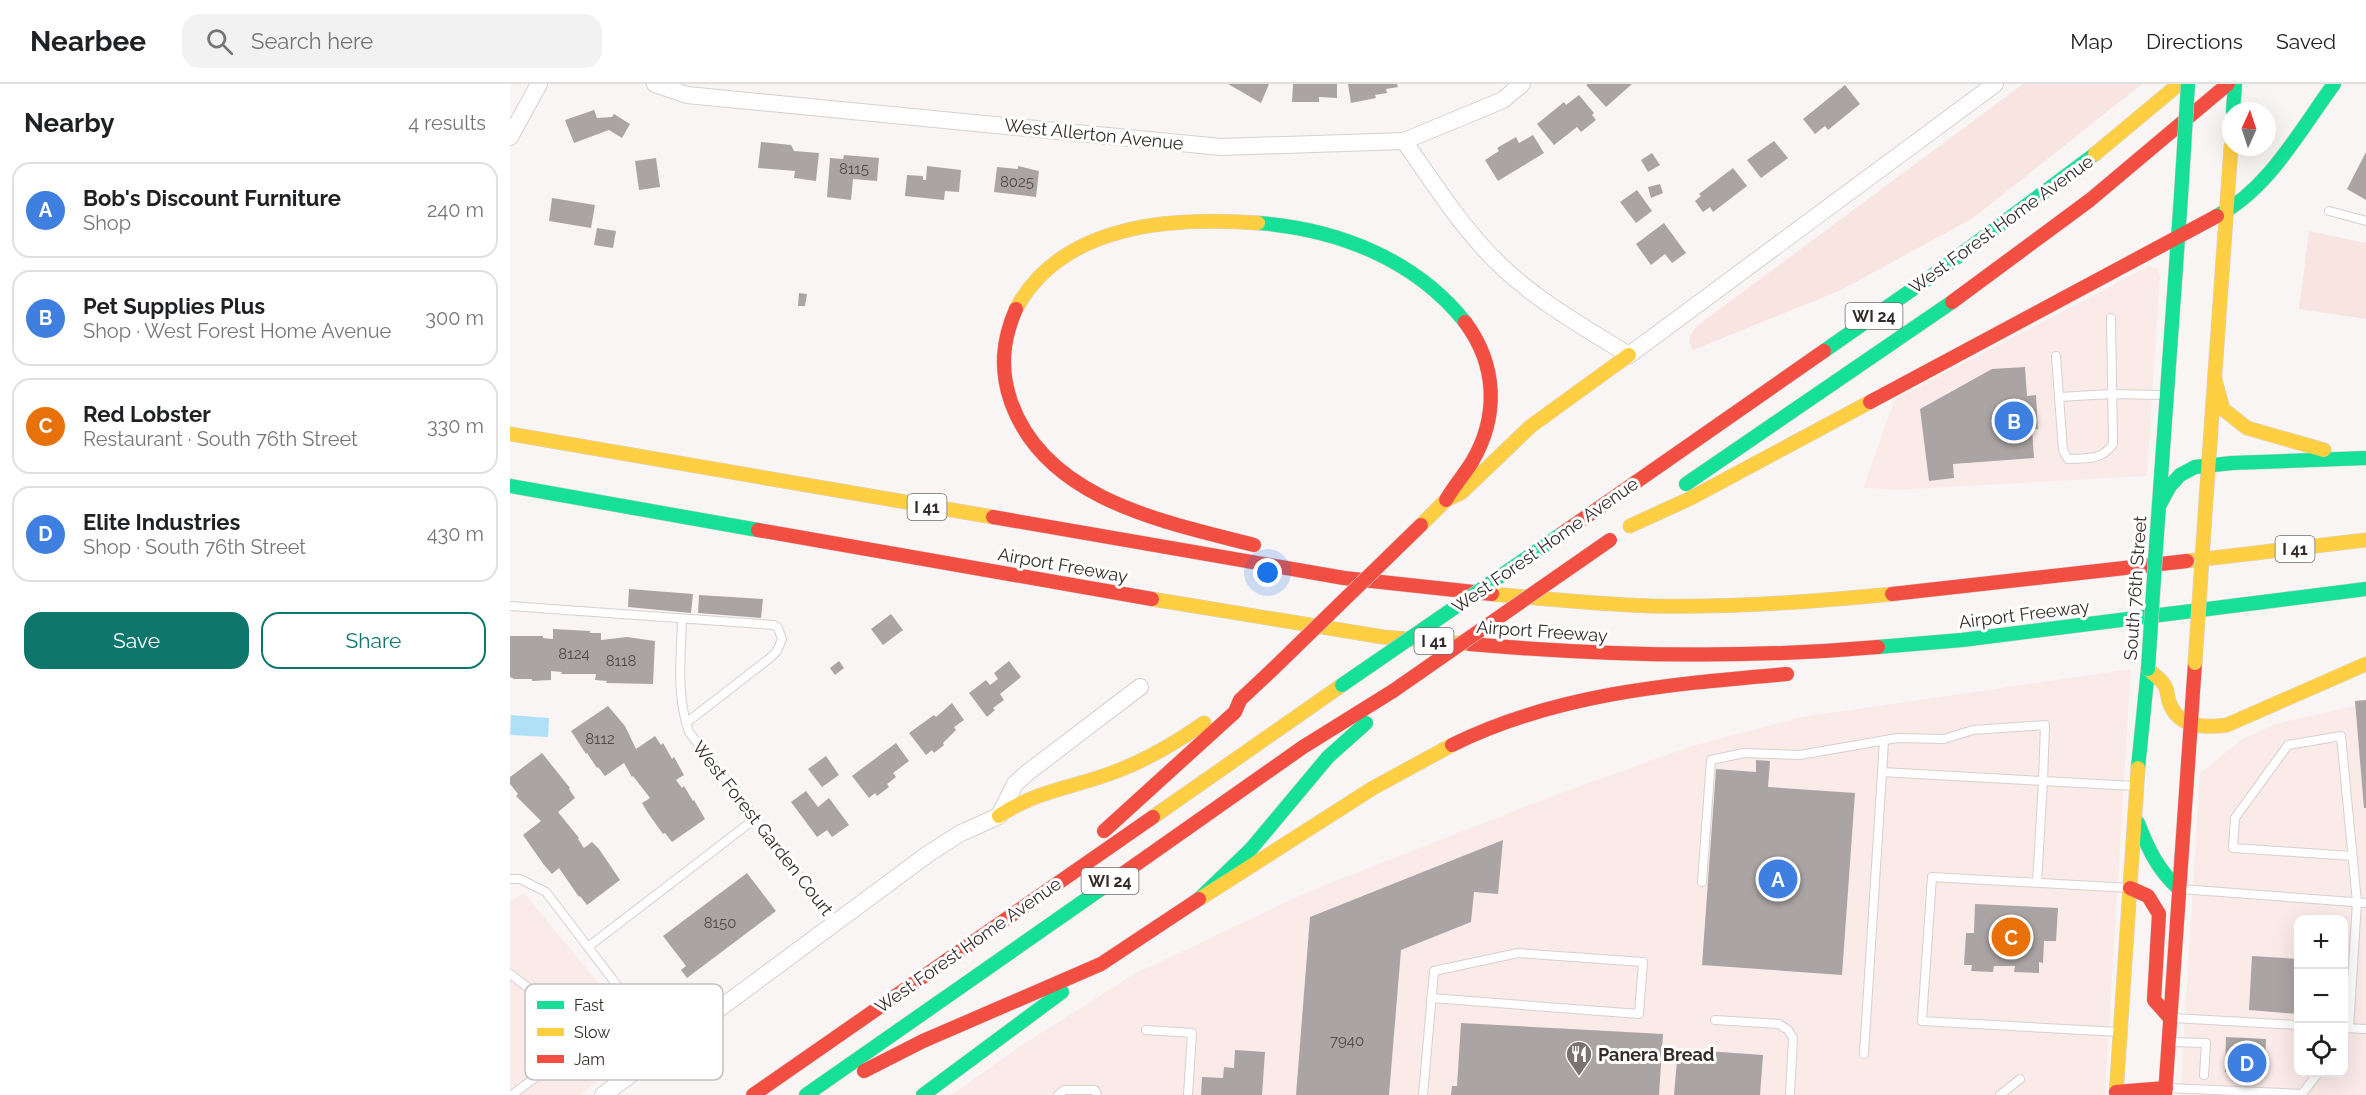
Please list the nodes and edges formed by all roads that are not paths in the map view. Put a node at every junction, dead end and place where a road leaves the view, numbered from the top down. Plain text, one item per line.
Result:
1 (539, 84) edge
2 (655, 84) edge
3 (1522, 84) edge
4 (1995, 84) edge
5 (2179, 84) edge
6 (2188, 84) edge
7 (2228, 84) edge
8 (2235, 84) edge
9 (2334, 84) edge
10 (2234, 102) edge
11 (510, 137) edge
12 (1404, 141) junction
13 (2231, 156) edge
14 (2227, 211) junction
15 (2329, 211) dead end
16 (2366, 221) edge
17 (2178, 237) junction
18 (2111, 318) dead end
19 (1629, 355) junction
20 (2056, 356) dead end
21 (2215, 380) junction
22 (2111, 394) junction
23 (2167, 395) junction
24 (2059, 397) junction
25 (510, 434) edge
26 (2366, 458) edge
27 (2208, 465) junction
28 (510, 486) edge
29 (1446, 500) junction
30 (2159, 506) junction
31 (1630, 526) junction
32 (2366, 540) edge
33 (1266, 548) dead end
34 (1296, 555) dead end
35 (1344, 578) junction
36 (2366, 589) edge
37 (510, 606) edge
38 (682, 619) junction
39 (1962, 640) junction
40 (1921, 659) dead end
41 (2366, 664) edge
42 (2148, 669) junction
43 (1795, 674) dead end
44 (1140, 687) dead end
45 (1393, 691) junction
46 (1240, 700) junction
47 (686, 723) junction
48 (2192, 725) junction
49 (1884, 741) junction
50 (1882, 772) junction
51 (2043, 781) junction
52 (2137, 786) junction
53 (2135, 815) junction
54 (999, 816) junction
55 (756, 818) junction
56 (2352, 856) junction
57 (1076, 868) junction
58 (510, 879) edge
59 (1702, 882) dead end
60 (2037, 883) junction
61 (2130, 888) junction
62 (2179, 889) junction
63 (1201, 898) junction
64 (2361, 902) edge
65 (836, 923) junction
66 (588, 947) junction
67 (1101, 964) junction
68 (510, 974) edge
69 (616, 984) edge
70 (525, 985) edge
71 (1431, 998) junction
72 (723, 1006) edge
73 (2170, 1018) junction
74 (1715, 1020) dead end
75 (2347, 1023) edge
76 (2294, 1025) edge
77 (2348, 1028) edge
78 (2366, 1029) edge
79 (1146, 1030) dead end
80 (2120, 1032) junction
81 (2169, 1041) junction
82 (1864, 1054) dead end
83 (2204, 1075) dead end
84 (2315, 1077) edge
85 (830, 1078) junction
86 (2020, 1079) dead end
87 (532, 1080) edge
88 (614, 1080) edge
89 (622, 1080) edge
90 (617, 1084) junction
91 (2165, 1091) edge
92 (2116, 1094) edge
93 (512, 1095) edge
94 (603, 1095) edge
95 (753, 1095) edge
96 (806, 1095) edge
97 (923, 1095) edge
98 (1058, 1095) edge
99 (1097, 1095) edge
100 (1188, 1095) edge
101 (1422, 1095) edge
102 (1790, 1095) edge
103 (2000, 1095) edge

1 - 11 street
2 - 12 street, West Allerton Avenue
3 - 12 street, West Allerton Avenue
4 - 19 street
5 - 57 main road, West Forest Home Avenue / WI 24, bridge
6 - 17 main road, South 76th Street, bridge
7 - 31 main road, West Forest Home Avenue / WI 24
8 - 10 main road
9 - 14 main road
12 - 19 street
13 - 14 main road
14 - 17 main road
14 - 21 main road
15 - 16 lane
17 - 23 main road, South 76th Street
17 - 31 main road
18 - 22 lane
19 - 29 main road
20 - 24 lane
21 - 26 main road
21 - 27 main road
22 - 23 lane
22 - 24 lane
22 - 24 lane
23 - 30 main road, South 76th Street
25 - 35 main road, Airport Freeway / I 41
26 - 27 main road
27 - 30 main road
27 - 48 main road, bridge
28 - 39 main road, Airport Freeway / I 41
29 - 33 main road
29 - 46 main road, bridge
30 - 42 main road, South 76th Street, bridge
31 - 45 main road, West Forest Home Avenue / WI 24, bridge
32 - 35 main road, Airport Freeway / I 41
34 - 35 main road
36 - 39 main road, Airport Freeway / I 41
37 - 38 lane
38 - 47 lane, West Forest Garden Court
38 - 47 lane
39 - 40 main road
41 - 48 main road
42 - 48 main road
42 - 52 main road, South 76th Street
43 - 63 main road
44 - 54 street
45 - 63 main road
45 - 85 main road, West Forest Home Avenue / WI 24
46 - 54 main road
46 - 57 main road
47 - 55 lane, West Forest Garden Court
48 - 62 main road
49 - 50 lane
49 - 51 lane
49 - 59 lane
50 - 51 lane
50 - 82 lane
51 - 52 lane
51 - 60 lane
52 - 53 main road, South 76th Street
53 - 61 main road, South 76th Street
53 - 62 main road
54 - 65 street
55 - 65 lane, West Forest Garden Court
55 - 66 lane
56 - 56 lane
56 - 64 lane
57 - 95 main road, West Forest Home Avenue / WI 24
58 - 66 lane
60 - 61 lane
60 - 80 lane
61 - 73 main road
61 - 80 main road, South 76th Street
62 - 64 lane
62 - 73 main road
63 - 67 main road
64 - 75 lane
65 - 72 street
66 - 69 lane
67 - 85 main road
67 - 97 main road
68 - 70 lane
71 - 71 lane
71 - 101 lane
73 - 76 lane
73 - 81 main road
74 - 102 lane
77 - 78 lane
79 - 100 lane
80 - 92 main road, South 76th Street
81 - 83 lane
81 - 91 main road
84 - 91 lane
85 - 96 main road, West Forest Home Avenue / WI 24
86 - 103 lane
87 - 93 lane
88 - 90 lane
89 - 90 street
90 - 94 street
91 - 92 main road
98 - 99 lane

